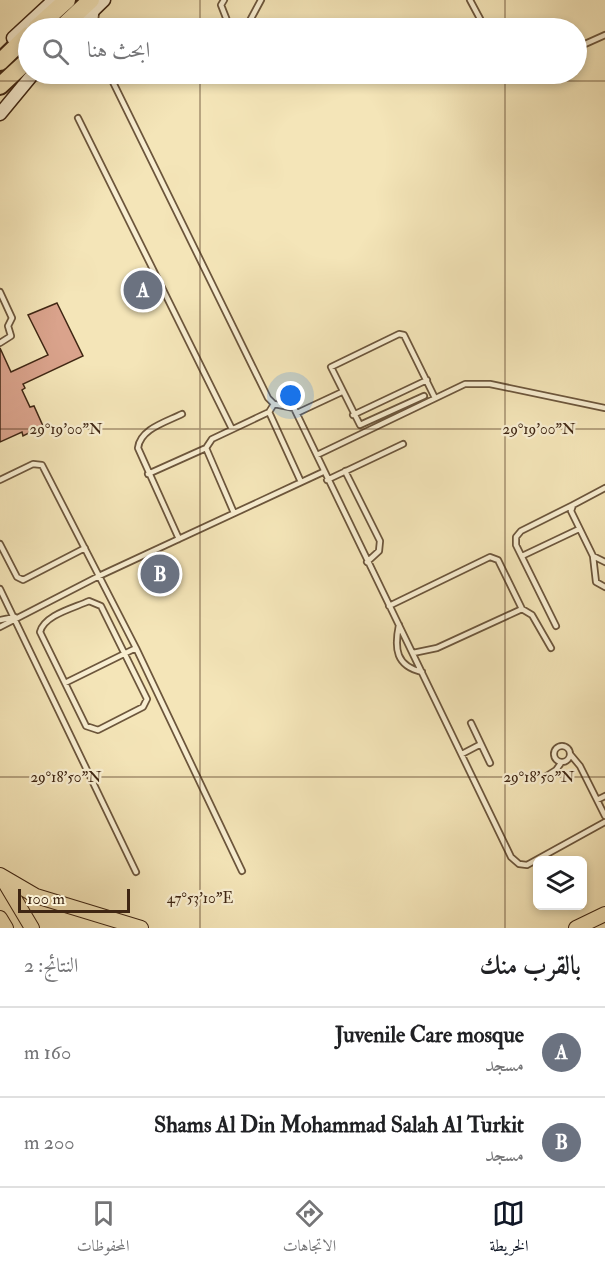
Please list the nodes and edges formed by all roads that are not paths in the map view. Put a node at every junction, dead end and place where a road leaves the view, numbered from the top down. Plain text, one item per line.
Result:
1 (54, 0) edge
2 (67, 0) edge
3 (224, 0) edge
4 (261, 0) edge
5 (470, 0) edge
6 (98, 2) edge
7 (35, 18) edge
8 (47, 18) edge
9 (75, 18) edge
10 (84, 18) edge
11 (96, 18) edge
12 (226, 18) edge
13 (251, 18) edge
14 (480, 18) edge
15 (18, 34) edge
16 (605, 35) edge
17 (587, 43) edge
18 (18, 45) edge
19 (0, 51) edge
20 (0, 62) edge
21 (18, 69) edge
22 (25, 84) edge
23 (114, 84) edge
24 (0, 86) edge
25 (0, 114) edge
26 (78, 118) dead end
27 (0, 292) edge
28 (0, 343) edge
29 (427, 380) junction
30 (418, 384) junction
31 (342, 392) junction
32 (424, 396) junction
33 (435, 399) junction
34 (427, 402) junction
35 (274, 404) junction
36 (605, 408) edge
37 (269, 412) junction
38 (297, 413) junction
39 (182, 414) dead end
40 (353, 415) junction
41 (232, 429) junction
42 (403, 444) dead end
43 (206, 448) junction
44 (317, 455) junction
45 (345, 471) junction
46 (323, 472) junction
47 (148, 474) junction
48 (0, 480) edge
49 (327, 480) junction
50 (301, 482) junction
51 (605, 488) edge
52 (573, 505) junction
53 (234, 513) junction
54 (579, 529) junction
55 (179, 539) junction
56 (0, 544) edge
57 (85, 548) junction
58 (522, 556) junction
59 (593, 556) junction
60 (368, 562) junction
61 (605, 562) edge
62 (99, 576) junction
63 (605, 587) edge
64 (0, 589) edge
65 (389, 606) junction
66 (522, 609) junction
67 (15, 617) junction
68 (0, 620) edge
69 (399, 625) junction
70 (556, 626) dead end
71 (0, 627) edge
72 (136, 648) junction
73 (551, 648) dead end
74 (124, 653) junction
75 (412, 653) junction
76 (422, 672) junction
77 (64, 683) junction
78 (471, 723) dead end
79 (481, 744) junction
80 (462, 754) junction
81 (570, 754) junction
82 (490, 763) dead end
83 (561, 763) junction
84 (545, 777) dead end
85 (605, 796) edge
86 (597, 800) junction
87 (605, 816) edge
88 (605, 822) edge
89 (242, 871) dead end
90 (136, 872) dead end
91 (0, 875) edge
92 (605, 914) edge
93 (0, 918) edge
94 (29, 926) edge
95 (6, 928) edge
96 (141, 928) edge
97 (576, 928) edge

1 - 7 main road
2 - 8 highway
3 - 12 lane
4 - 13 lane
5 - 14 lane
6 - 9 highway
6 - 10 main road
6 - 11 lane
15 - 19 main road
16 - 17 lane
18 - 20 highway
21 - 24 highway
22 - 25 main road
23 - 35 lane
26 - 41 lane
27 - 28 lane
29 - 30 lane
29 - 31 lane
29 - 33 lane
30 - 32 lane
30 - 40 lane
31 - 38 lane
31 - 40 lane
32 - 34 lane
32 - 40 lane
33 - 34 lane
33 - 36 lane
34 - 44 lane
35 - 37 lane
35 - 38 lane
37 - 41 lane
37 - 50 lane
38 - 44 lane
39 - 47 lane
41 - 43 lane
42 - 45 lane
43 - 47 lane
43 - 53 lane
44 - 46 lane
45 - 49 lane
45 - 60 lane
46 - 49 lane
46 - 50 lane
47 - 55 lane
48 - 57 lane
49 - 60 lane
50 - 53 lane
51 - 52 lane
52 - 54 lane
52 - 58 lane
53 - 55 lane
54 - 58 lane
54 - 59 lane
55 - 62 lane
56 - 57 lane
57 - 62 lane
58 - 70 lane
59 - 61 lane
59 - 63 lane
60 - 65 lane
62 - 67 lane
62 - 72 lane
64 - 67 lane
65 - 66 lane
65 - 69 lane
66 - 73 lane
66 - 75 lane
67 - 68 lane
67 - 71 lane
67 - 90 lane
69 - 75 lane
69 - 76 lane
72 - 74 lane
72 - 89 lane
74 - 77 lane
74 - 77 lane
74 - 77 lane
75 - 76 lane
76 - 80 lane
78 - 79 lane
79 - 80 lane
79 - 82 lane
80 - 88 lane
81 - 83 lane
81 - 83 lane
81 - 86 lane
83 - 84 lane
85 - 86 lane
86 - 87 lane
91 - 94 main road
91 - 96 main road
92 - 97 main road
93 - 95 main road

